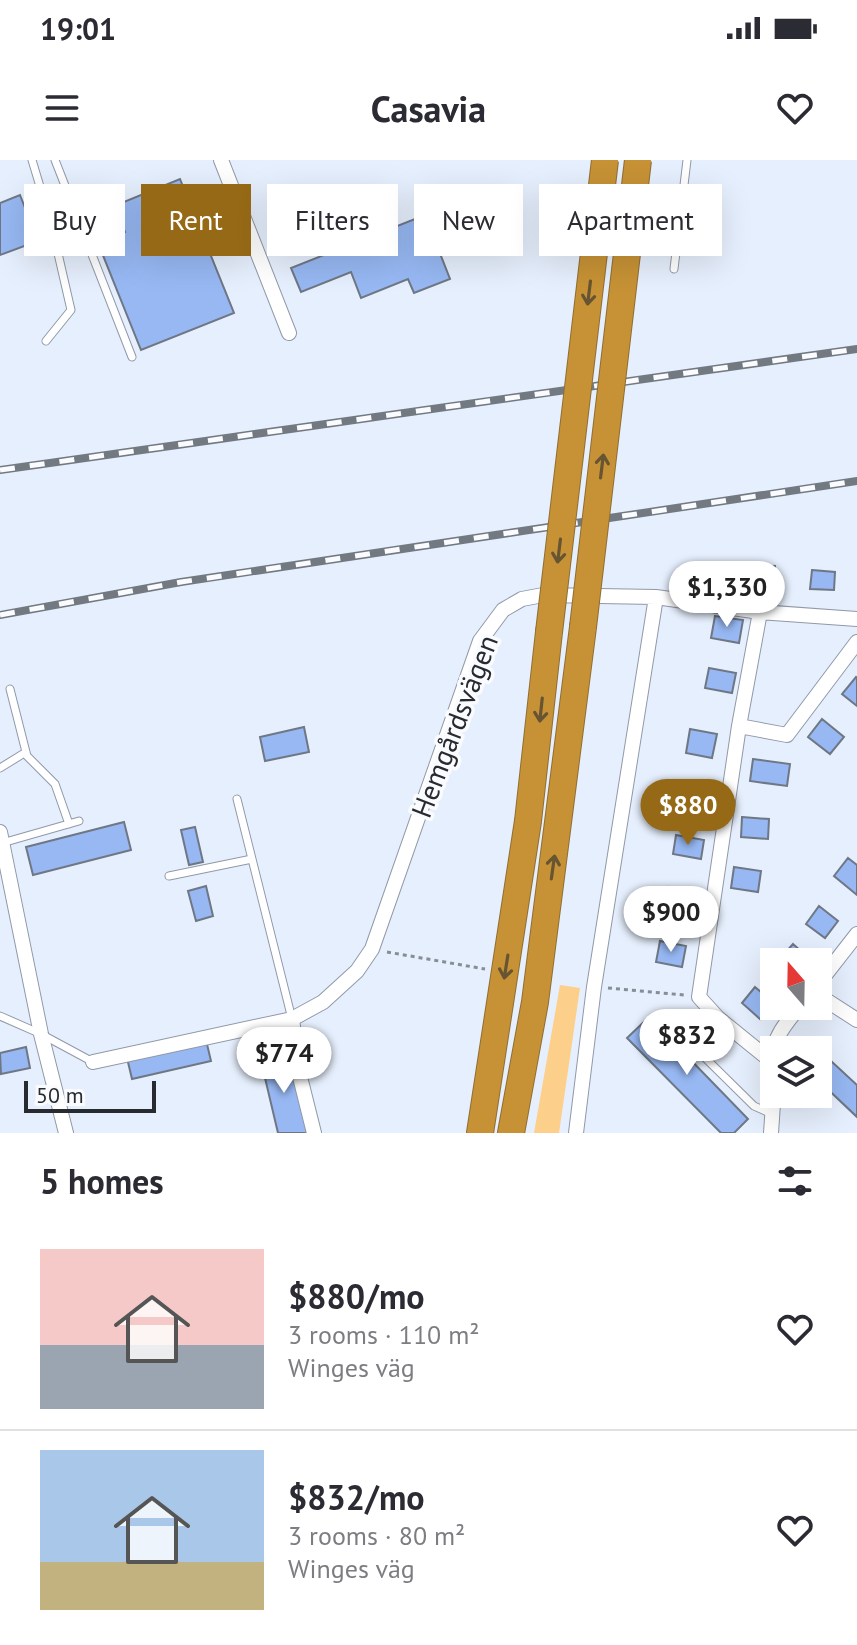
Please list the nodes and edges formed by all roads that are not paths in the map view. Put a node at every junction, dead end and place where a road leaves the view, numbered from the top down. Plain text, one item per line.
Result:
1 (32, 160) edge
2 (55, 160) edge
3 (221, 160) edge
4 (605, 160) edge
5 (638, 160) edge
6 (687, 160) edge
7 (674, 269) dead end
8 (289, 333) dead end
9 (46, 341) dead end
10 (132, 357) dead end
11 (656, 597) junction
12 (760, 612) junction
13 (857, 619) edge
14 (857, 642) edge
15 (10, 689) dead end
16 (739, 726) junction
17 (26, 752) junction
18 (0, 768) edge
19 (237, 799) dead end
20 (79, 821) dead end
21 (69, 824) junction
22 (1, 838) edge
23 (252, 859) junction
24 (169, 876) dead end
25 (857, 934) edge
26 (832, 966) edge
27 (832, 1004) edge
28 (0, 1016) edge
29 (292, 1019) junction
30 (789, 1020) edge
31 (857, 1020) edge
32 (41, 1034) junction
33 (777, 1036) edge
34 (685, 1038) dead end
35 (760, 1052) edge
36 (93, 1062) joint
37 (772, 1108) edge
38 (772, 1114) junction
39 (66, 1133) edge
40 (314, 1133) edge
41 (480, 1133) edge
42 (511, 1133) edge
43 (576, 1133) edge
44 (771, 1133) edge

1 - 9 lane
2 - 10 lane
3 - 8 street
4 -> 41 highway, bridge
42 -> 5 highway, bridge
6 - 7 lane
11 - 12 street, Hemgårdsvägen
11 - 29 street, Hemgårdsvägen
11 - 43 street
12 - 13 street, Hemgårdsvägen
12 - 16 street
14 - 16 street
15 - 17 lane
16 - 35 street
17 - 18 lane
17 - 21 lane
19 - 23 lane
20 - 21 lane
21 - 22 lane
22 - 32 street
23 - 24 lane
23 - 29 lane
25 - 26 street
27 - 31 street
28 - 32 lane
29 - 36 street, Hemgårdsvägen
29 - 40 street
30 - 33 street
32 - 36 lane
32 - 39 street
34 - 38 lane
37 - 38 street
38 - 44 street

